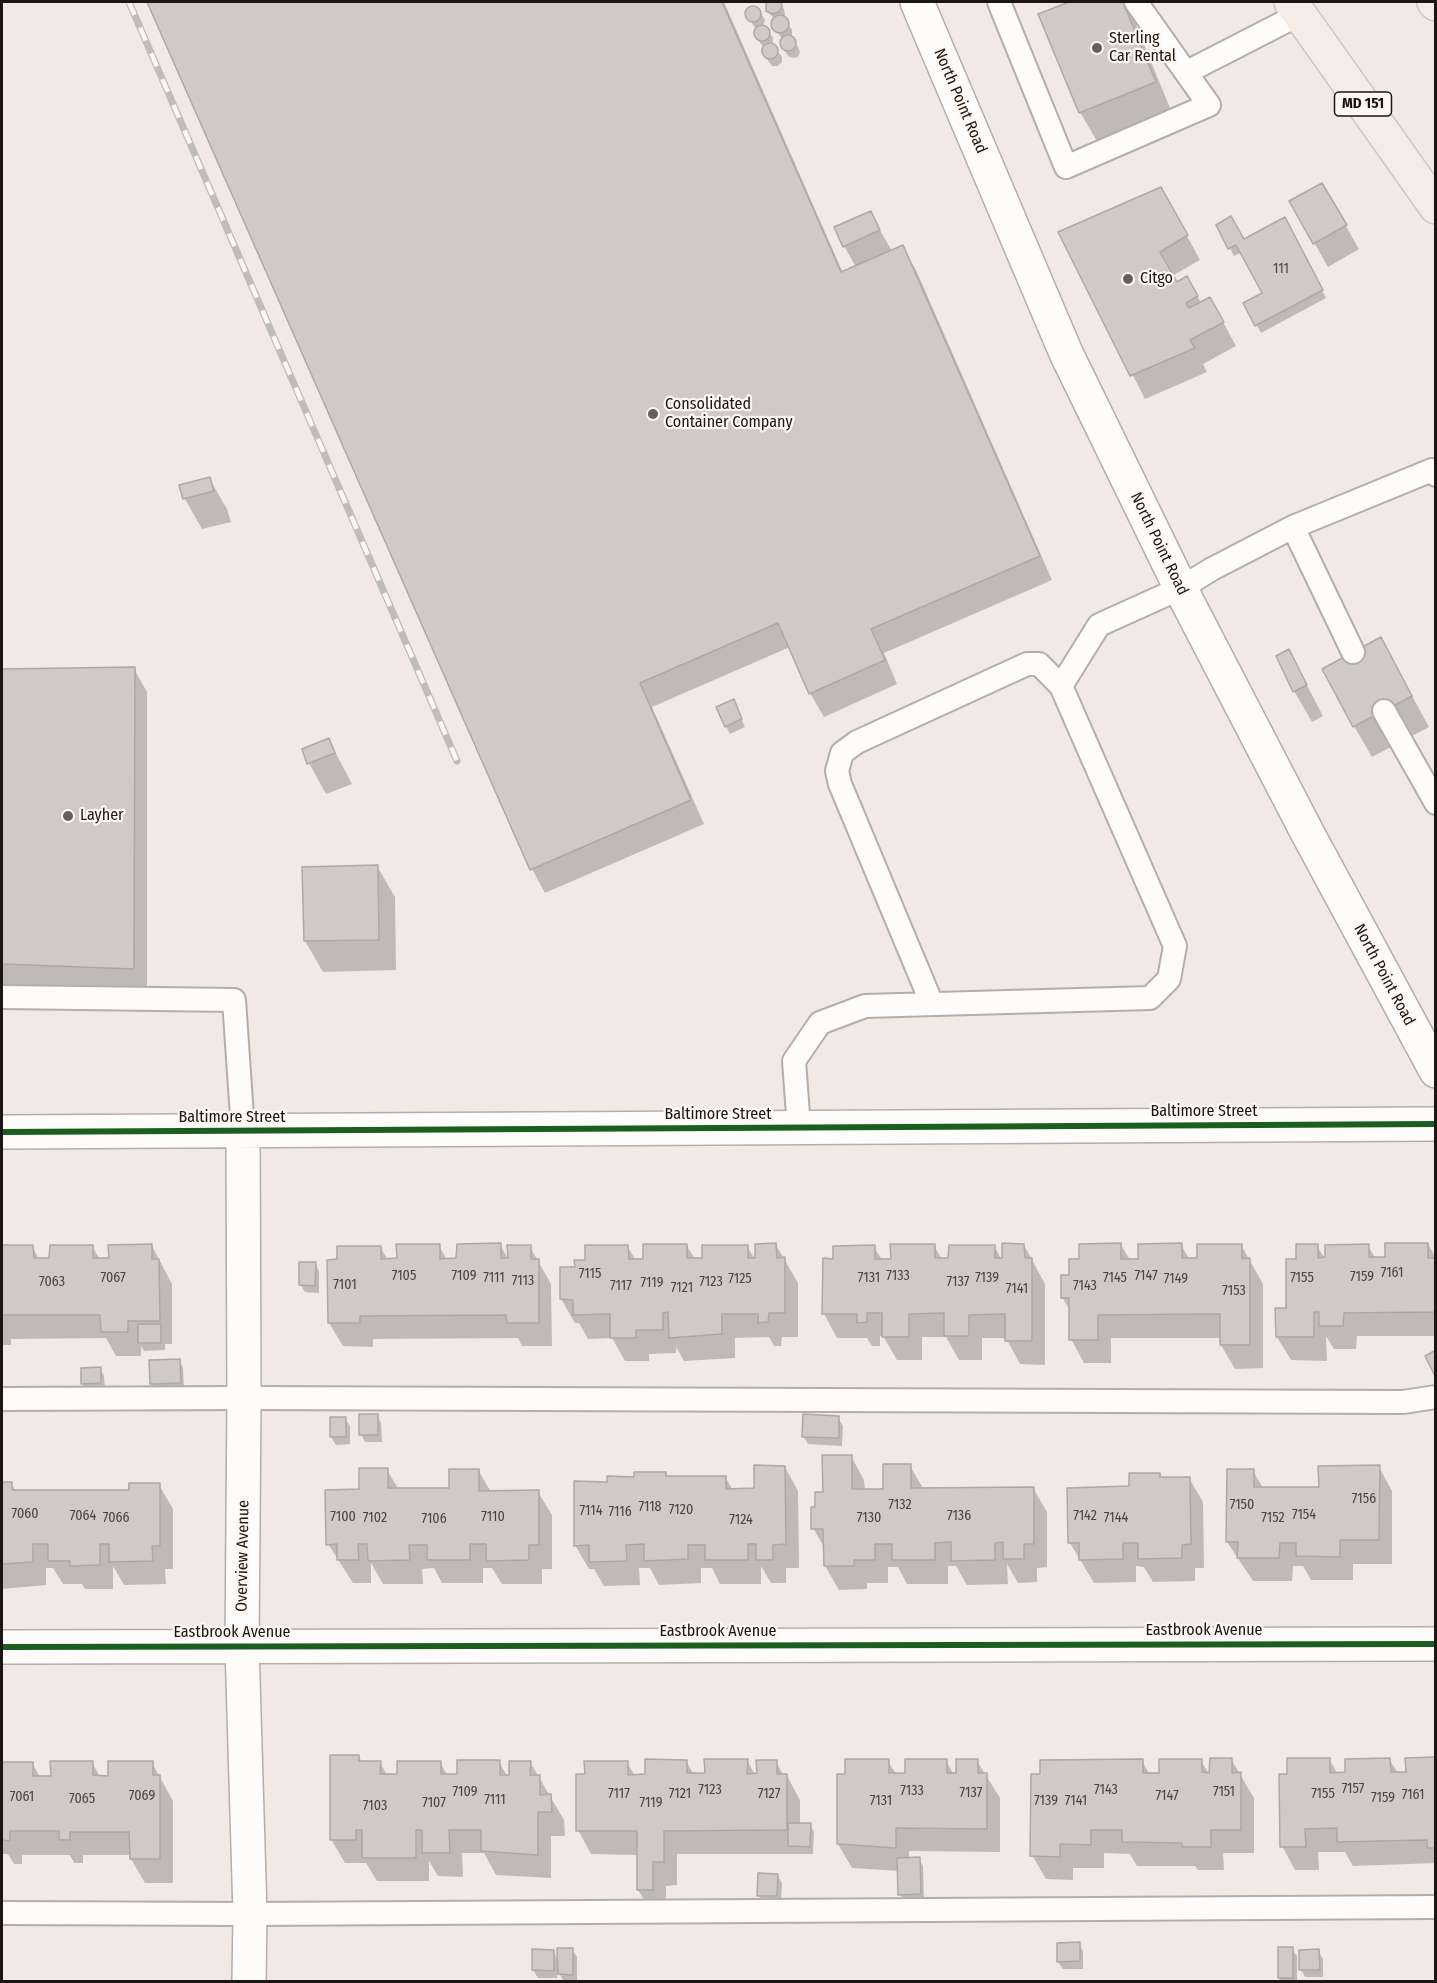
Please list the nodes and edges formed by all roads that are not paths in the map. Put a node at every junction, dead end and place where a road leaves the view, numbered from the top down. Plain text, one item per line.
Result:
1 (917, 2) edge
2 (999, 2) edge
3 (1136, 2) edge
4 (1295, 8) edge
5 (1186, 72) junction
6 (1436, 207) edge
7 (1436, 475) edge
8 (1293, 527) junction
9 (1180, 588) junction
10 (1353, 652) dead end
11 (1061, 686) junction
12 (1384, 711) dead end
13 (1436, 803) edge
14 (2, 997) edge
15 (932, 1004) junction
16 (1436, 1071) edge
17 (1436, 1124) edge
18 (800, 1128) junction
19 (243, 1131) junction
20 (2, 1132) edge
21 (1436, 1397) edge
22 (244, 1398) junction
23 (2, 1399) edge
24 (1436, 1644) edge
25 (2, 1647) edge
26 (242, 1647) junction
27 (1436, 1907) edge
28 (2, 1913) edge
29 (250, 1914) junction
30 (249, 1982) edge

1 - 9 street, North Point Road
2 - 5 lane
3 - 5 lane
4 - 5 lane
4 - 6 main road, MD 151
7 - 8 lane
8 - 9 lane
8 - 10 lane
9 - 11 lane
9 - 16 street, North Point Road
11 - 15 lane
11 - 15 lane
12 - 13 lane
14 - 19 lane
15 - 18 lane
17 - 18 street, Baltimore Street
18 - 19 street, Baltimore Street
19 - 20 street, Baltimore Street
19 - 22 street, Overview Avenue
21 - 22 lane
22 - 23 lane
22 - 26 street, Overview Avenue
24 - 26 street, Eastbrook Avenue
25 - 26 street, Eastbrook Avenue
26 - 29 street, Overview Avenue
27 - 29 lane
28 - 29 lane
29 - 30 street, Overview Avenue

